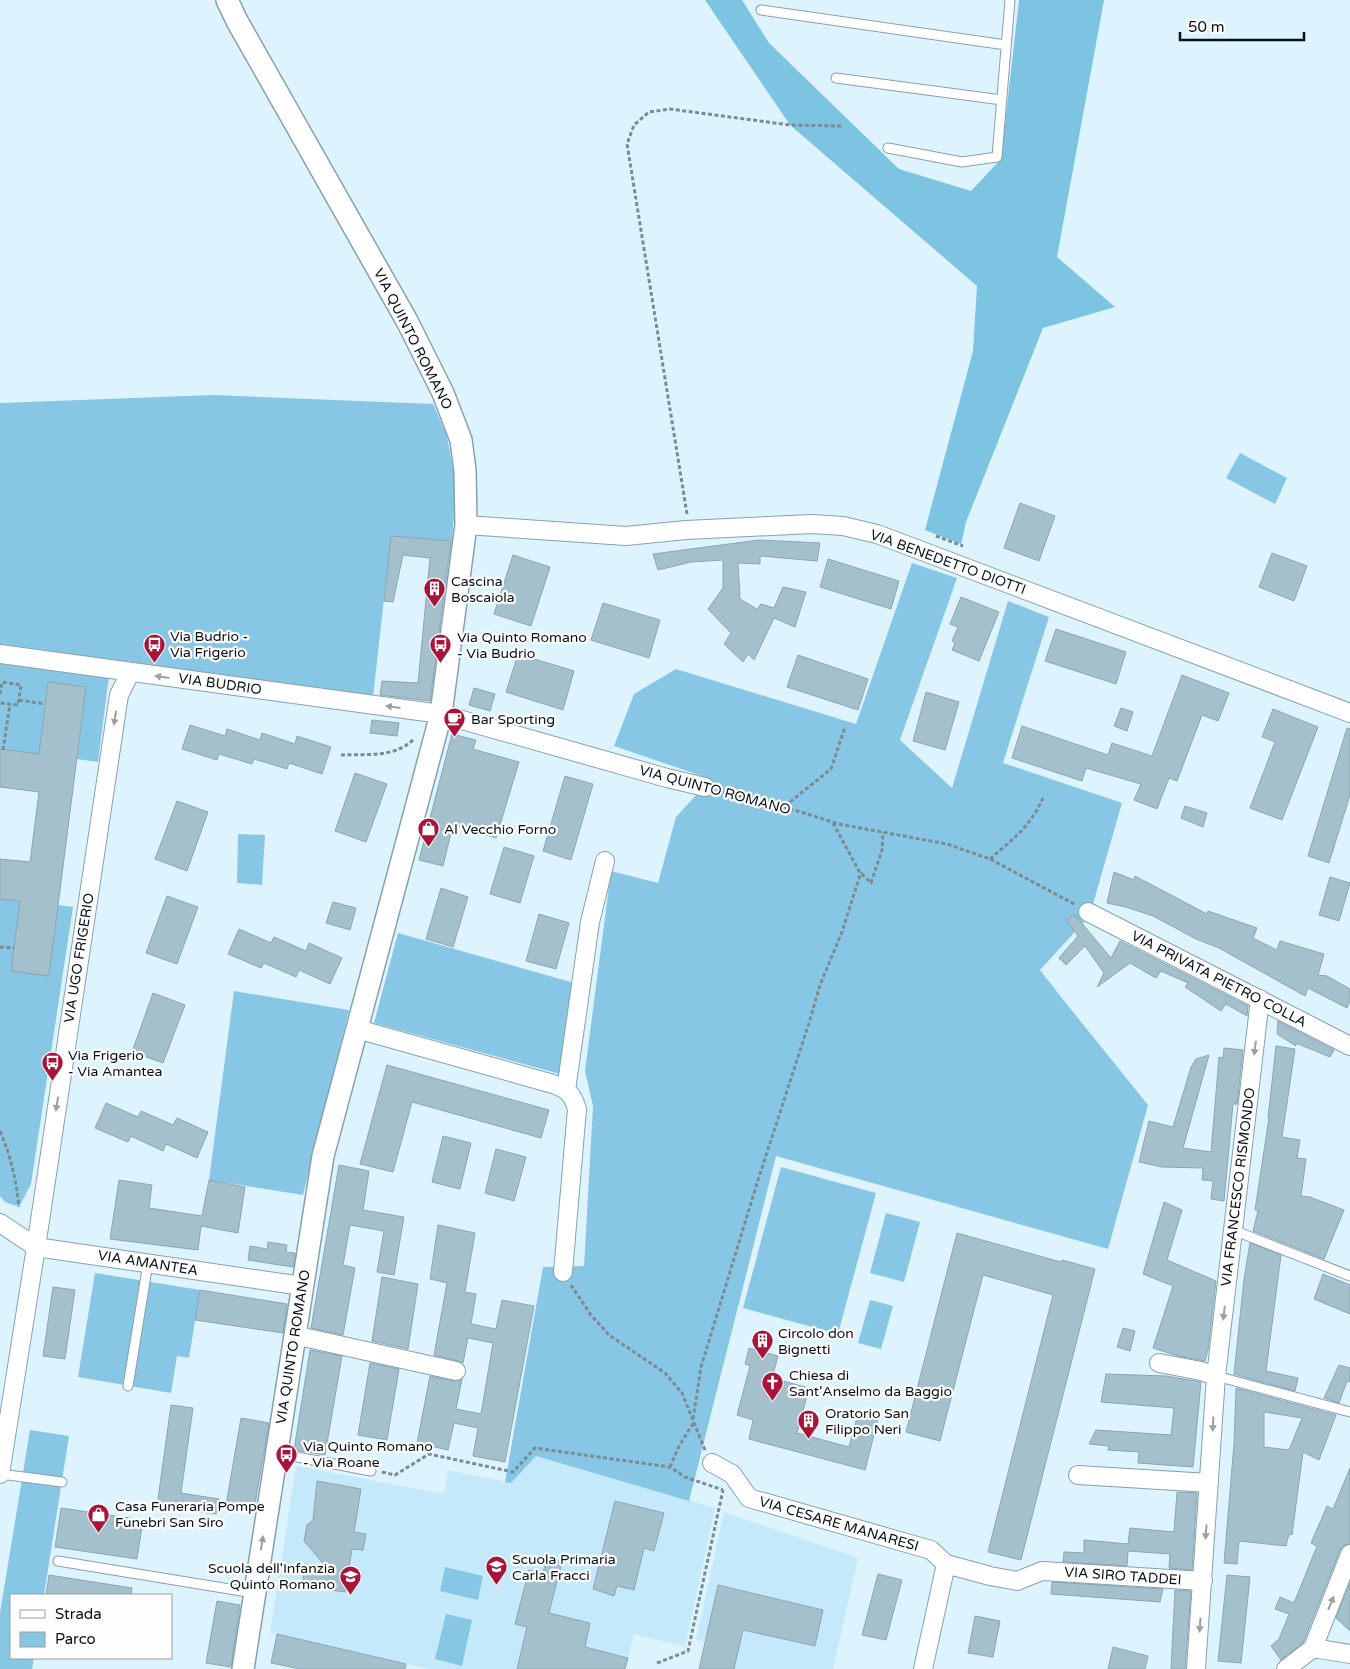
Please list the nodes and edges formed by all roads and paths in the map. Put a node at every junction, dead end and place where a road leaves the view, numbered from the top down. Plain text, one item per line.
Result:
1 (227, 0) edge
2 (1010, 0) edge
3 (761, 10) dead end
4 (1006, 45) junction
5 (836, 78) dead end
6 (1002, 100) junction
7 (842, 126) dead end
8 (888, 148) dead end
9 (466, 525) junction
10 (686, 530) junction
11 (936, 536) dead end
12 (963, 546) dead end
13 (0, 654) edge
14 (130, 672) junction
15 (0, 694) edge
16 (19, 700) junction
17 (0, 703) edge
18 (10, 704) junction
19 (45, 704) dead end
20 (1350, 713) edge
21 (441, 714) junction
22 (845, 727) dead end
23 (416, 737) dead end
24 (3, 750) dead end
25 (341, 755) dead end
26 (705, 787) joint
27 (1043, 798) dead end
28 (785, 807) junction
29 (833, 823) junction
30 (883, 832) junction
31 (990, 859) junction
32 (605, 861) dead end
33 (861, 872) junction
34 (1088, 912) joint
35 (0, 947) edge
36 (14, 948) dead end
37 (1260, 999) junction
38 (357, 1029) junction
39 (1350, 1046) edge
40 (566, 1090) junction
41 (0, 1131) edge
42 (19, 1207) dead end
43 (0, 1223) edge
44 (1234, 1230) junction
45 (36, 1247) junction
46 (148, 1263) junction
47 (562, 1272) joint
48 (1350, 1276) edge
49 (302, 1286) junction
50 (294, 1336) junction
51 (1159, 1363) dead end
52 (456, 1371) dead end
53 (1216, 1376) junction
54 (128, 1386) dead end
55 (1350, 1412) edge
56 (693, 1421) junction
57 (3, 1434) edge
58 (276, 1453) junction
59 (712, 1463) joint
60 (670, 1467) junction
61 (371, 1471) joint
62 (0, 1474) edge
63 (1078, 1475) dead end
64 (62, 1482) dead end
65 (1210, 1483) junction
66 (723, 1490) junction
67 (749, 1498) junction
68 (1350, 1554) edge
69 (58, 1561) dead end
70 (946, 1564) junction
71 (1042, 1570) joint
72 (1203, 1581) junction
73 (254, 1593) junction
74 (1313, 1648) junction
75 (1350, 1654) edge
76 (657, 1663) dead end
77 (243, 1669) edge
78 (923, 1669) edge
79 (1196, 1669) edge
80 (1286, 1669) edge

1 - 9 street, VIA QUINTO ROMANO
2 - 4 lane
3 - 4 lane
4 - 6 lane
5 - 6 lane
6 - 8 lane
7 - 10 path
9 - 10 street, VIA BENEDETTO DIOTTI
9 - 21 street, VIA QUINTO ROMANO
10 - 20 street, VIA BENEDETTO DIOTTI
11 - 12 path
13 - 14 street, VIA BUDRIO
21 -> 14 street, VIA BUDRIO
14 -> 45 street, VIA UGO FRIGERIO
15 - 16 path
16 - 18 path
16 - 19 path
17 - 18 path
18 - 24 path
21 - 26 street, VIA QUINTO ROMANO
21 - 38 street, VIA QUINTO ROMANO
22 - 28 path
23 - 25 path
26 - 28 path, VIA QUINTO ROMANO
27 - 31 path
28 - 29 path, VIA QUINTO ROMANO
29 - 30 path, VIA QUINTO ROMANO
29 - 33 path
30 - 31 path, VIA QUINTO ROMANO
30 - 33 path
31 - 34 path, VIA QUINTO ROMANO
32 - 40 street
33 - 56 path
34 - 37 street, VIA PRIVATA PIETRO COLLA
35 - 36 path
37 - 39 street, VIA PRIVATA PIETRO COLLA
37 -> 44 street, VIA FRANCESCO RISMONDO
38 - 40 street
38 - 49 street, VIA QUINTO ROMANO
40 - 47 street
41 - 42 path
43 - 45 street, VIA AMANTEA
44 - 48 lane
44 -> 53 street, VIA FRANCESCO RISMONDO
45 - 46 street, VIA AMANTEA
45 - 57 street, VIA UGO FRIGERIO
46 - 49 street, VIA AMANTEA
46 - 54 lane
47 - 56 path
49 - 50 street, VIA QUINTO ROMANO
50 - 52 street
50 - 58 street, VIA QUINTO ROMANO
51 - 53 street
53 - 55 lane
53 -> 65 street, VIA FRANCESCO RISMONDO
56 - 59 path
56 - 60 path
57 - 62 street, VIA UGO FRIGERIO
58 - 61 lane
73 -> 58 street, VIA QUINTO ROMANO
59 - 67 street, VIA CESARE MANARESI
60 - 61 path
60 - 66 path
62 - 64 lane
63 - 65 street
65 -> 72 street, VIA FRANCESCO RISMONDO
66 - 67 path
66 - 76 path
67 - 70 street, VIA CESARE MANARESI
74 -> 68 street
69 - 73 lane
70 - 71 street, VIA CESARE MANARESI
70 - 78 street
71 - 72 street, VIA SIRO TADDEI
72 -> 79 street, VIA FRANCESCO RISMONDO
73 - 77 street, VIA QUINTO ROMANO
74 - 75 street
74 - 80 street

